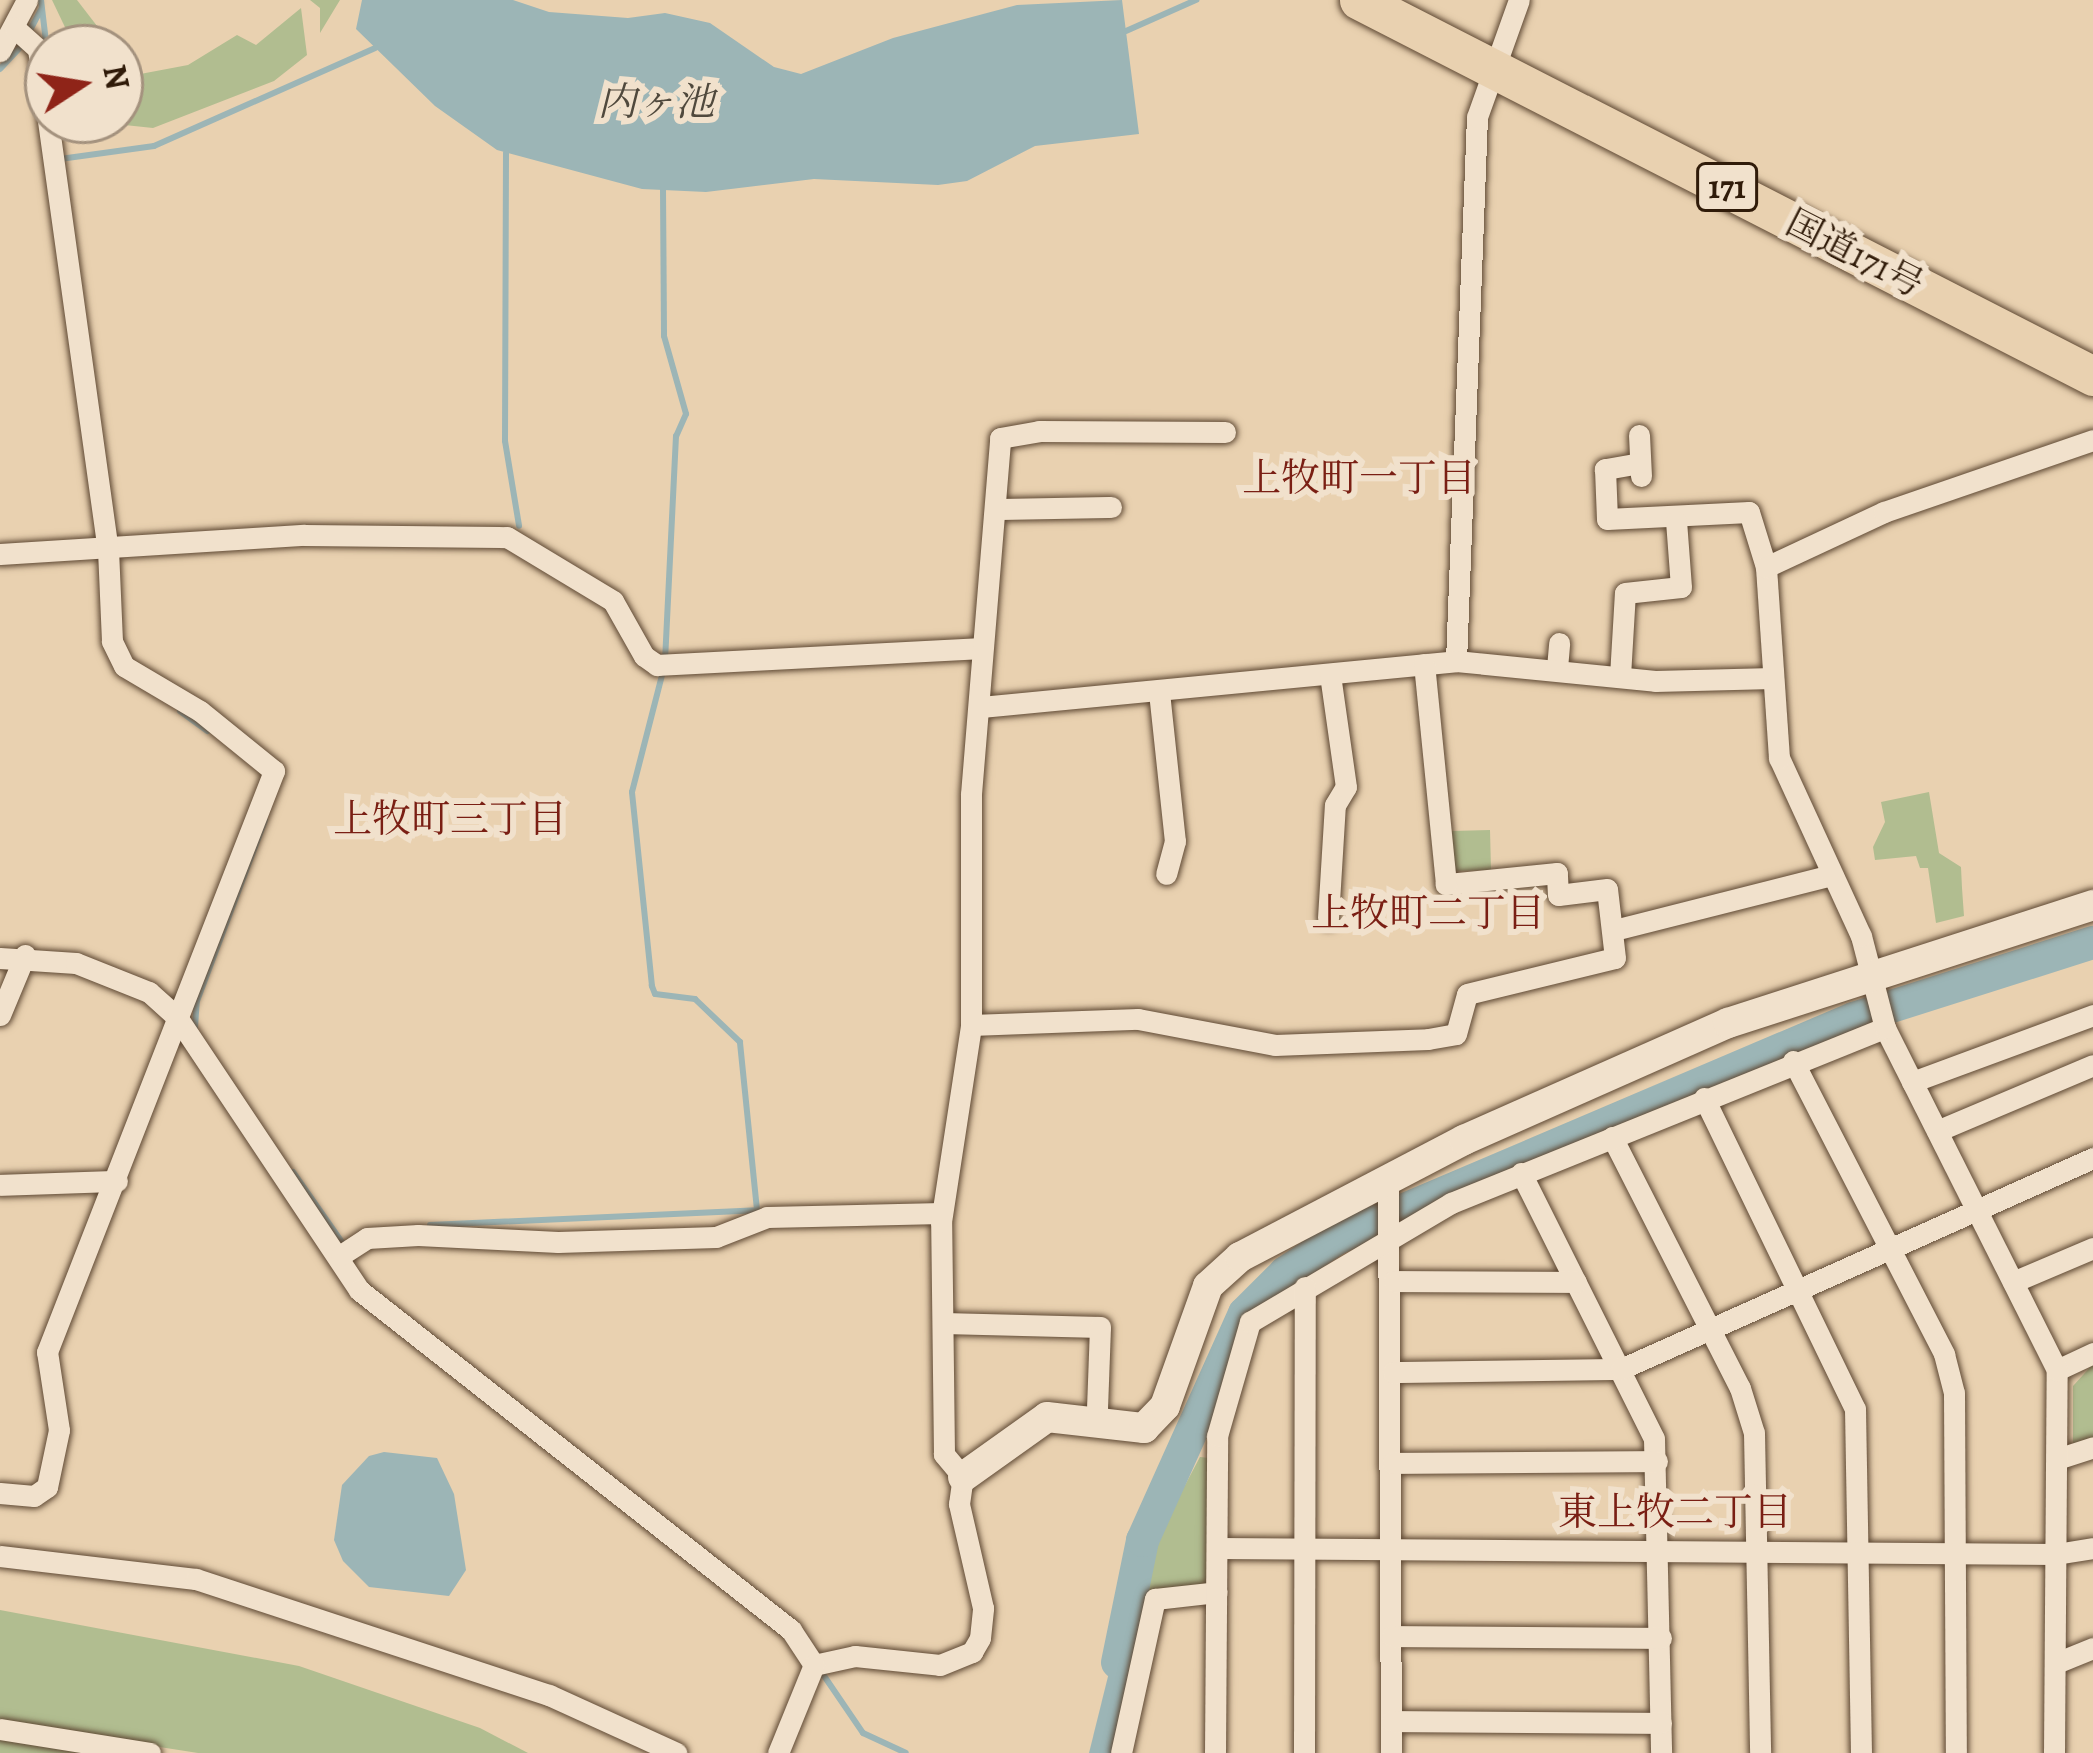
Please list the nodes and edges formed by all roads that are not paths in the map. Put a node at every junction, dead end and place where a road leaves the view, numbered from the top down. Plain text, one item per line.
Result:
1 (27, 0) edge
2 (1359, 0) edge
3 (1519, 0) edge
4 (15, 28) junction
5 (0, 51) edge
6 (1491, 65) junction
7 (2093, 376) edge
8 (1225, 432) dead end
9 (1639, 435) dead end
10 (2093, 440) edge
11 (1111, 507) dead end
12 (997, 509) junction
13 (1676, 521) junction
14 (108, 551) junction
15 (0, 554) edge
16 (1766, 567) junction
17 (1558, 643) dead end
18 (982, 649) junction
19 (1456, 661) junction
20 (1424, 664) junction
21 (1557, 668) junction
22 (1330, 676) junction
23 (1620, 676) junction
24 (1773, 678) junction
25 (1159, 692) junction
26 (981, 707) junction
27 (1166, 874) dead end
28 (1828, 876) junction
29 (2093, 905) edge
30 (1328, 918) dead end
31 (1614, 930) junction
32 (26, 955) junction
33 (0, 958) edge
34 (1872, 977) junction
35 (0, 1015) edge
36 (2093, 1015) edge
37 (177, 1017) junction
38 (971, 1025) junction
39 (1885, 1028) junction
40 (1793, 1061) junction
41 (2093, 1065) edge
42 (1912, 1082) junction
43 (1704, 1098) junction
44 (1937, 1131) junction
45 (1612, 1137) junction
46 (2093, 1158) edge
47 (1521, 1174) junction
48 (117, 1180) junction
49 (1388, 1180) junction
50 (0, 1185) edge
51 (1977, 1209) junction
52 (942, 1213) junction
53 (1394, 1236) junction
54 (1891, 1248) junction
55 (2093, 1248) edge
56 (341, 1255) junction
57 (1394, 1281) junction
58 (1576, 1282) junction
59 (2013, 1282) junction
60 (1305, 1287) junction
61 (1802, 1287) junction
62 (944, 1323) junction
63 (1710, 1328) junction
64 (2093, 1354) edge
65 (1621, 1369) junction
66 (2057, 1370) junction
67 (1393, 1372) junction
68 (1097, 1408) dead end
69 (2093, 1447) edge
70 (2060, 1458) junction
71 (1657, 1461) junction
72 (1393, 1462) junction
73 (963, 1477) junction
74 (0, 1493) edge
75 (1218, 1548) junction
76 (1305, 1548) junction
77 (2093, 1548) edge
78 (1393, 1549) junction
79 (1662, 1551) junction
80 (1760, 1552) junction
81 (1862, 1553) junction
82 (1958, 1553) junction
83 (2056, 1555) junction
84 (0, 1556) edge
85 (1217, 1592) junction
86 (1392, 1636) junction
87 (1661, 1638) junction
88 (2093, 1648) edge
89 (2056, 1663) junction
90 (814, 1664) junction
91 (1392, 1721) junction
92 (1661, 1723) junction
93 (0, 1729) edge
94 (151, 1753) edge
95 (676, 1753) edge
96 (778, 1753) edge
97 (1121, 1753) edge
98 (1215, 1753) edge
99 (1304, 1753) edge
100 (1391, 1753) edge
101 (1661, 1753) edge
102 (1760, 1753) edge
103 (1861, 1753) edge
104 (1955, 1753) edge
105 (2054, 1753) edge

1 - 4 street
2 - 6 highway, 国道171号 / 171
3 - 6 street
4 - 5 street
4 - 14 street
6 - 7 highway, 国道171号 / 171
6 - 19 street
8 - 12 street
9 - 13 street
10 - 16 street
11 - 12 street
12 - 18 street
13 - 16 street
13 - 23 street
14 - 15 street
14 - 18 street
14 - 37 street
16 - 24 street
17 - 21 street
18 - 26 street
19 - 20 street
19 - 21 street
20 - 22 street
20 - 31 street
21 - 23 street
22 - 25 street
22 - 30 street
23 - 24 street
24 - 28 street
25 - 26 street
25 - 27 street
26 - 38 street
28 - 31 street
28 - 34 street
29 - 34 street
31 - 38 street
32 - 33 street
32 - 35 street
32 - 37 street
34 - 39 street
34 - 49 street
36 - 42 street
37 - 48 street
37 - 56 street
38 - 52 street
39 - 40 street
39 - 42 street
40 - 43 street
40 - 54 street
41 - 44 street
42 - 44 street
43 - 45 street
43 - 61 street
44 - 51 street
45 - 47 street
45 - 63 street
46 - 51 street
47 - 53 street
47 - 58 street
48 - 50 street
48 - 74 street
49 - 53 street
49 - 73 street
51 - 54 street
51 - 59 street
52 - 56 street
52 - 62 street
53 - 57 street
53 - 60 street
54 - 61 street
54 - 82 street
55 - 59 street
56 - 90 street
57 - 58 street
57 - 67 street
58 - 65 street
59 - 66 street
60 - 75 street
60 - 76 street
61 - 63 street
61 - 81 street
62 - 68 street
62 - 73 street
63 - 65 street
63 - 80 street
64 - 66 street
65 - 67 street
65 - 71 street
66 - 70 street
67 - 72 street
69 - 70 street
70 - 83 street
71 - 72 street
71 - 79 street
72 - 78 street
73 - 90 street
75 - 76 street
75 - 85 street
76 - 78 street
76 - 99 street
77 - 83 street
78 - 79 street
78 - 86 street
79 - 80 street
79 - 87 street
80 - 81 street
80 - 102 street
81 - 82 street
81 - 103 street
82 - 83 street
82 - 104 street
83 - 89 street
84 - 95 street
85 - 97 street
85 - 98 street
86 - 87 street
86 - 91 street
87 - 92 street
88 - 89 street
89 - 105 street
90 - 96 street
91 - 92 street
91 - 100 street
92 - 101 street
93 - 94 street

